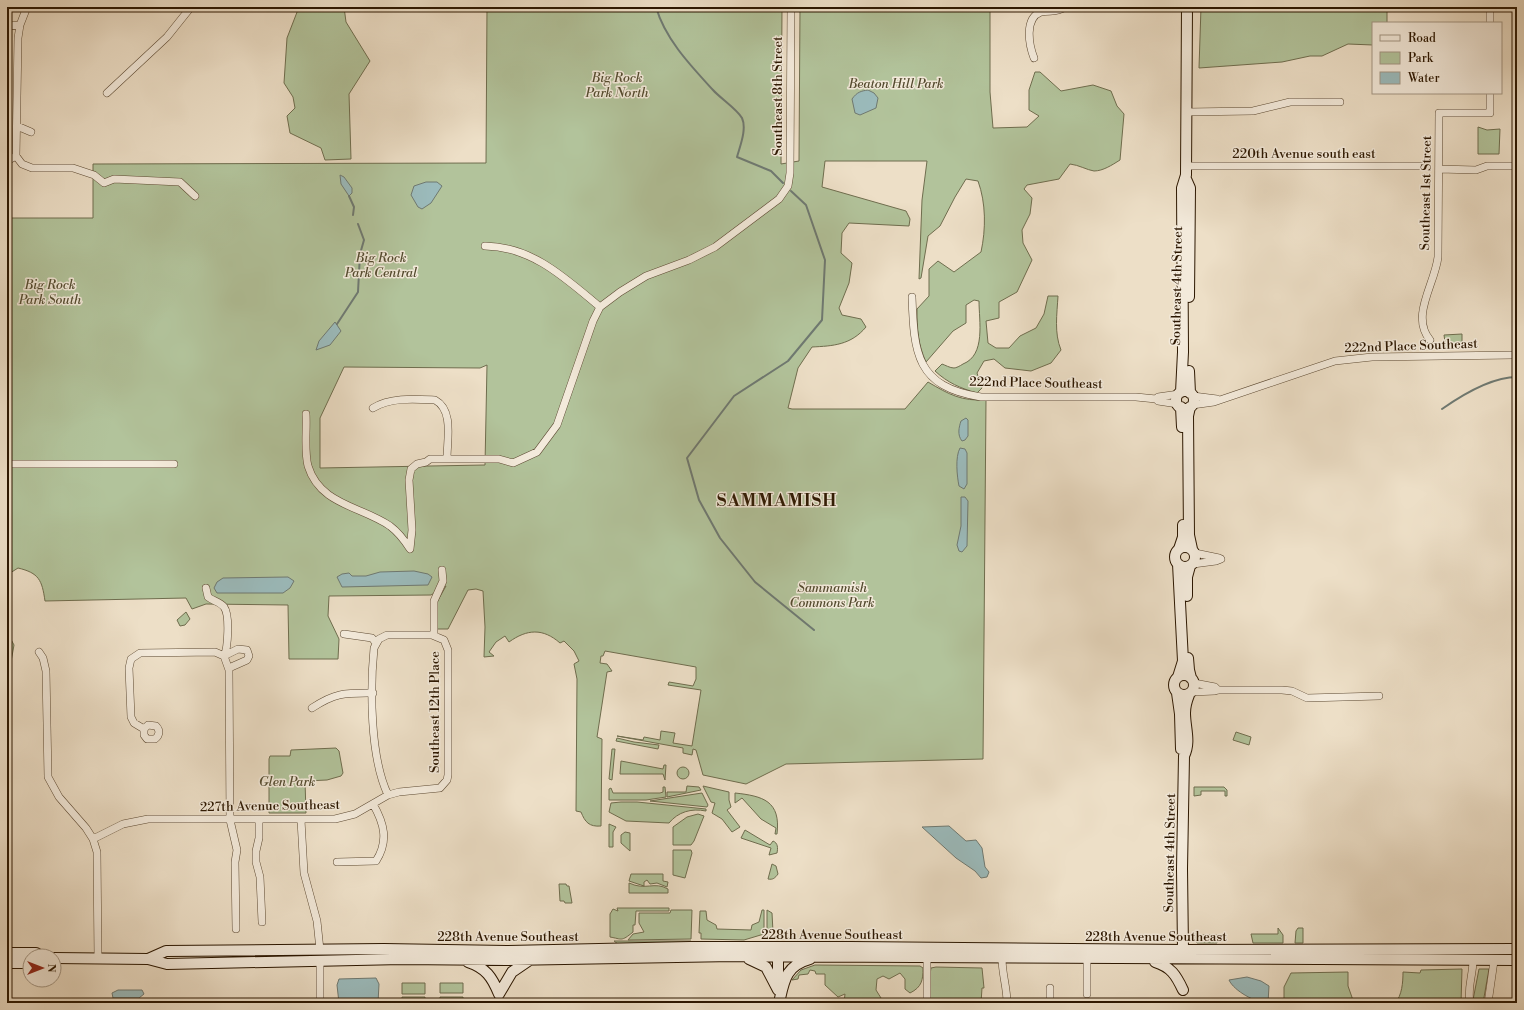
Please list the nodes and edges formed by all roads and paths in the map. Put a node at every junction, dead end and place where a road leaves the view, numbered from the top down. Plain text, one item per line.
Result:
1 (27, 7) edge
2 (191, 7) edge
3 (791, 7) edge
4 (1065, 7) edge
5 (1187, 7) edge
6 (1490, 7) edge
7 (1490, 22) edge
8 (20, 25) junction
9 (7, 26) edge
10 (1034, 58) dead end
11 (107, 93) dead end
12 (1490, 94) edge
13 (1340, 102) dead end
14 (1187, 112) junction
15 (17, 126) junction
16 (31, 132) dead end
17 (16, 156) junction
18 (7, 161) edge
19 (1186, 166) junction
20 (1421, 166) dead end
21 (1517, 166) edge
22 (1439, 169) junction
23 (195, 196) dead end
24 (485, 246) dead end
25 (912, 297) dead end
26 (600, 307) junction
27 (1430, 340) dead end
28 (1513, 355) dead end
29 (1185, 400) junction
30 (373, 408) dead end
31 (306, 414) dead end
32 (447, 459) junction
33 (7, 464) edge
34 (174, 464) dead end
35 (1179, 549) junction
36 (1193, 551) junction
37 (1178, 564) junction
38 (1191, 565) junction
39 (442, 570) dead end
40 (206, 588) dead end
41 (344, 634) dead end
42 (434, 635) junction
43 (378, 641) junction
44 (39, 652) dead end
45 (224, 656) junction
46 (229, 668) junction
47 (1178, 677) junction
48 (1192, 687) junction
49 (373, 693) junction
50 (1177, 693) junction
51 (1379, 696) dead end
52 (312, 708) dead end
53 (144, 729) dead end
54 (1184, 756) junction
55 (444, 784) joint
56 (388, 795) junction
57 (373, 804) junction
58 (259, 819) junction
59 (230, 820) junction
60 (301, 820) junction
61 (93, 839) junction
62 (337, 862) dead end
63 (262, 922) dead end
64 (236, 929) dead end
65 (1517, 949) edge
66 (320, 950) junction
67 (1183, 950) junction
68 (778, 952) junction
69 (7, 953) edge
70 (22, 953) edge
71 (733, 956) junction
72 (820, 956) junction
73 (62, 958) edge
74 (927, 958) junction
75 (1002, 958) junction
76 (1086, 958) junction
77 (98, 959) junction
78 (148, 959) junction
79 (531, 959) junction
80 (1129, 959) junction
81 (367, 960) junction
82 (461, 960) junction
83 (1473, 960) junction
84 (1494, 960) junction
85 (1517, 960) edge
86 (288, 961) junction
87 (320, 961) junction
88 (7, 963) edge
89 (22, 963) edge
90 (1050, 988) dead end
91 (778, 990) junction
92 (1183, 990) dead end
93 (1087, 994) dead end
94 (320, 1003) edge
95 (779, 1003) edge
96 (927, 1003) edge
97 (1007, 1003) edge
98 (1050, 1003) edge
99 (1470, 1003) edge
100 (1488, 1003) edge

1 - 8 street
2 - 11 street
3 - 26 street, Southeast 8th Street
4 - 10 street
5 - 14 main road, Southeast 4th Street
6 - 7 street
8 - 9 street
8 - 15 street
12 - 22 street, Southeast 1st Street
13 - 14 street
14 - 19 main road, Southeast 4th Street
15 - 16 street
15 - 17 street
17 - 18 street
17 - 23 street
19 - 20 street, 220th Avenue south east
19 - 29 main road, Southeast 4th Street
21 - 22 street
22 - 27 street, Southeast 1st Street
24 - 26 street
25 - 29 street, 222nd Place Southeast
26 - 32 street
28 - 29 street, 222nd Place Southeast
29 - 35 main road, Southeast 4th Street
29 - 36 main road, Southeast 4th Street
30 - 32 street
31 - 32 street
33 - 34 street
35 - 36 main road
35 - 37 main road
36 - 38 main road
36 - 38 street
37 - 38 main road
37 - 47 main road
38 - 48 main road, Southeast 4th Street
39 - 42 street
40 - 45 street
41 - 43 street
42 - 43 street
42 - 55 street, Southeast 12th Place
43 - 49 street
44 - 61 street
45 - 46 street
45 - 46 street
45 - 53 street
46 - 59 street
47 - 48 main road
47 - 50 main road
48 - 50 main road
48 - 51 street
48 - 54 main road, Southeast 4th Street
49 - 52 street
49 - 56 street
50 - 54 main road, Southeast 4th Street
54 - 67 main road, Southeast 4th Street
55 - 56 street, 227th Avenue Southeast
56 - 57 street, 227th Avenue Southeast
57 - 60 street, 227th Avenue Southeast
57 - 62 street
58 - 59 street, 227th Avenue Southeast
58 - 60 street, 227th Avenue Southeast
58 - 63 street
59 - 61 street, 227th Avenue Southeast
59 - 64 street
60 - 66 street
61 - 77 street
65 - 67 main road, 228th Avenue Southeast
66 - 68 main road, 228th Avenue Southeast
66 - 78 main road, 228th Avenue Southeast
66 - 81 main road
66 - 86 main road
67 - 68 main road, 228th Avenue Southeast
68 - 71 main road, 228th Avenue Southeast
68 - 72 main road, 228th Avenue Southeast
68 - 91 main road
69 - 70 main road
71 - 79 main road, 228th Avenue Southeast
71 - 91 main road
72 - 74 main road, 228th Avenue Southeast
72 - 95 main road
73 - 77 main road, 228th Avenue Southeast
74 - 75 main road, 228th Avenue Southeast
74 - 96 street
75 - 76 main road, 228th Avenue Southeast
75 - 97 street
76 - 80 main road, 228th Avenue Southeast
76 - 93 street
77 - 78 main road, 228th Avenue Southeast
78 - 86 main road, 228th Avenue Southeast
79 - 82 main road, 228th Avenue Southeast
79 - 82 main road
80 - 83 main road, 228th Avenue Southeast
80 - 92 main road
81 - 82 main road, 228th Avenue Southeast
81 - 87 main road, 228th Avenue Southeast
83 - 84 main road, 228th Avenue Southeast
83 - 99 street
84 - 85 main road, 228th Avenue Southeast
84 - 100 street
86 - 87 main road, 228th Avenue Southeast
87 - 94 street
88 - 89 main road
90 - 98 street
91 - 95 main road

